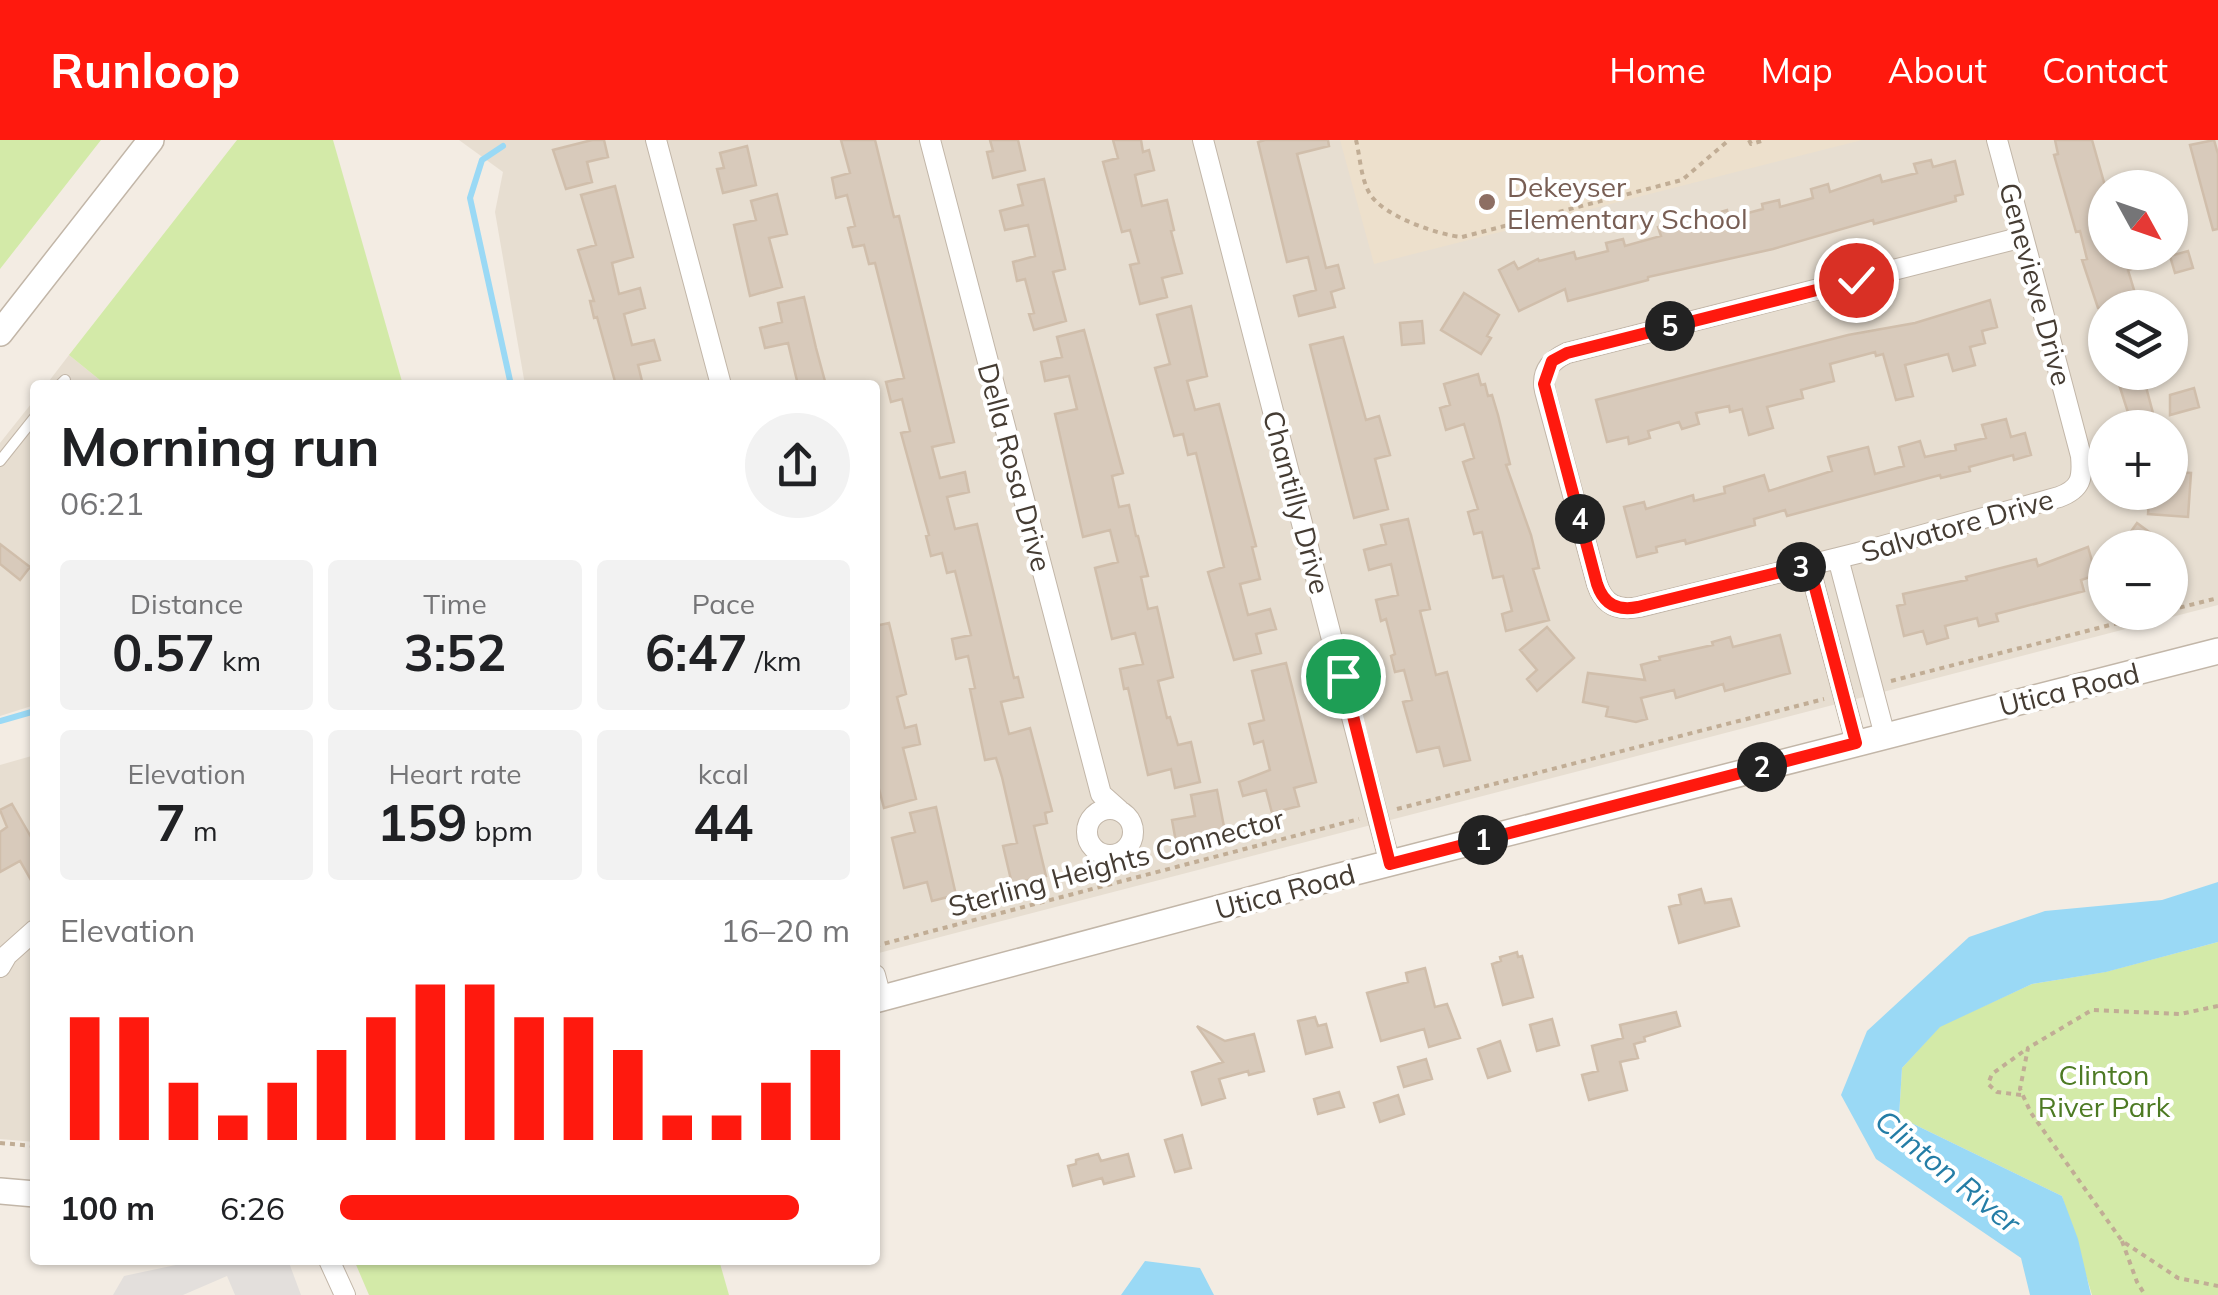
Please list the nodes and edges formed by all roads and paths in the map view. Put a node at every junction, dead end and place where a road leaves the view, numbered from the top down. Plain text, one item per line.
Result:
1 (151, 140) edge
2 (656, 140) edge
3 (930, 140) edge
4 (1203, 140) edge
5 (1356, 140) edge
6 (1729, 140) edge
7 (1750, 140) edge
8 (1765, 140) edge
9 (1997, 140) edge
10 (2023, 237) junction
11 (0, 334) edge
12 (720, 380) edge
13 (30, 423) edge
14 (0, 461) edge
15 (2078, 487) joint
16 (1838, 558) junction
17 (1809, 565) junction
18 (2218, 598) edge
19 (2188, 606) edge
20 (2092, 630) edge
21 (2218, 651) edge
22 (1882, 684) dead end
23 (1831, 697) dead end
24 (1885, 736) junction
25 (1856, 743) junction
26 (1101, 794) junction
27 (1119, 810) junction
28 (1391, 811) dead end
29 (1366, 817) dead end
30 (1091, 818) junction
31 (1390, 864) junction
32 (1122, 873) dead end
33 (1124, 881) junction
34 (30, 934) edge
35 (880, 945) edge
36 (0, 967) edge
37 (880, 990) edge
38 (2218, 1006) edge
39 (2028, 1048) junction
40 (2023, 1095) junction
41 (0, 1143) edge
42 (30, 1146) edge
43 (0, 1192) edge
44 (30, 1194) edge
45 (2122, 1241) junction
46 (332, 1265) edge
47 (2218, 1286) edge
48 (345, 1295) edge
49 (2144, 1295) edge

1 - 11 street
2 - 12 street
3 - 26 street, Della Rosa Drive
4 - 31 street, Chantilly Drive
5 - 6 path
7 - 8 path
9 - 10 street, Genevieve Drive
10 - 15 street, Genevieve Drive
10 - 17 street, Salvatore Drive
13 - 14 lane
15 - 16 street, Salvatore Drive
16 - 17 street, Salvatore Drive
16 - 24 street
17 - 25 street
18 - 19 path
20 - 22 path
21 - 24 street, Utica Road
23 - 28 path
24 - 25 street, Utica Road
25 - 31 street, Utica Road
26 - 27 street
26 - 30 street
27 - 30 street
27 - 30 street
29 - 33 path, Sterling Heights Connector
31 - 37 street, Utica Road
32 - 33 path
33 - 35 path, Sterling Heights Connector
34 - 36 street
38 - 39 path
39 - 40 path
39 - 40 path
40 - 45 path
41 - 42 path
43 - 44 street
45 - 47 path
45 - 49 path
46 - 48 street

